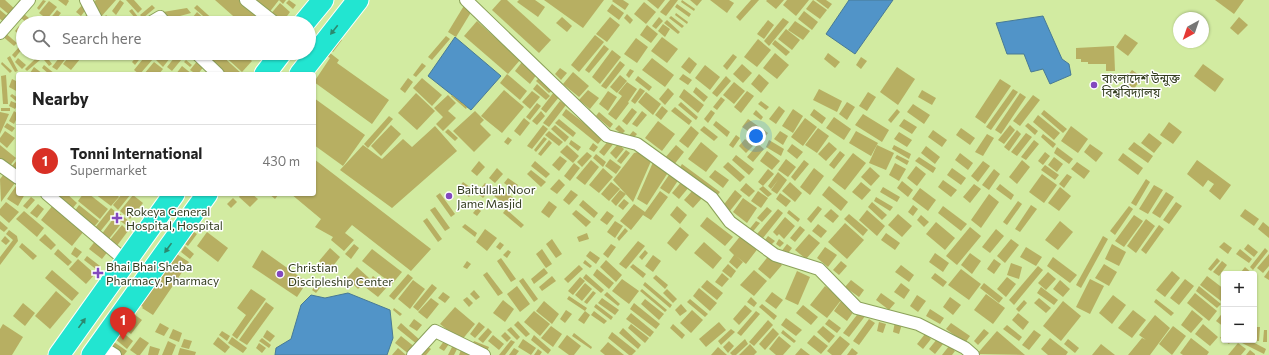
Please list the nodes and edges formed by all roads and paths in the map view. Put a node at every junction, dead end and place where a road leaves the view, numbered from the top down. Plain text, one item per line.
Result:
1 (29, 0) edge
2 (86, 0) edge
3 (246, 0) edge
4 (322, 0) edge
5 (358, 0) edge
6 (466, 0) edge
7 (94, 16) edge
8 (265, 16) edge
9 (309, 16) edge
10 (0, 33) edge
11 (316, 54) edge
12 (203, 60) edge
13 (275, 60) edge
14 (311, 60) edge
15 (216, 72) edge
16 (266, 72) edge
17 (302, 72) edge
18 (0, 165) edge
19 (16, 177) edge
20 (49, 196) edge
21 (173, 196) edge
22 (206, 196) edge
23 (126, 261) junction
24 (102, 352) edge
25 (59, 355) edge
26 (413, 355) edge
27 (484, 355) edge
28 (973, 355) edge

1 - 10 street
2 - 7 street
3 - 8 street
4 - 9 highway
5 -> 11 highway
6 - 28 street
12 - 15 street
13 - 16 highway
14 -> 17 highway
18 - 19 street
20 - 23 street
21 - 23 highway
22 -> 24 highway
25 -> 23 highway
26 - 27 street

